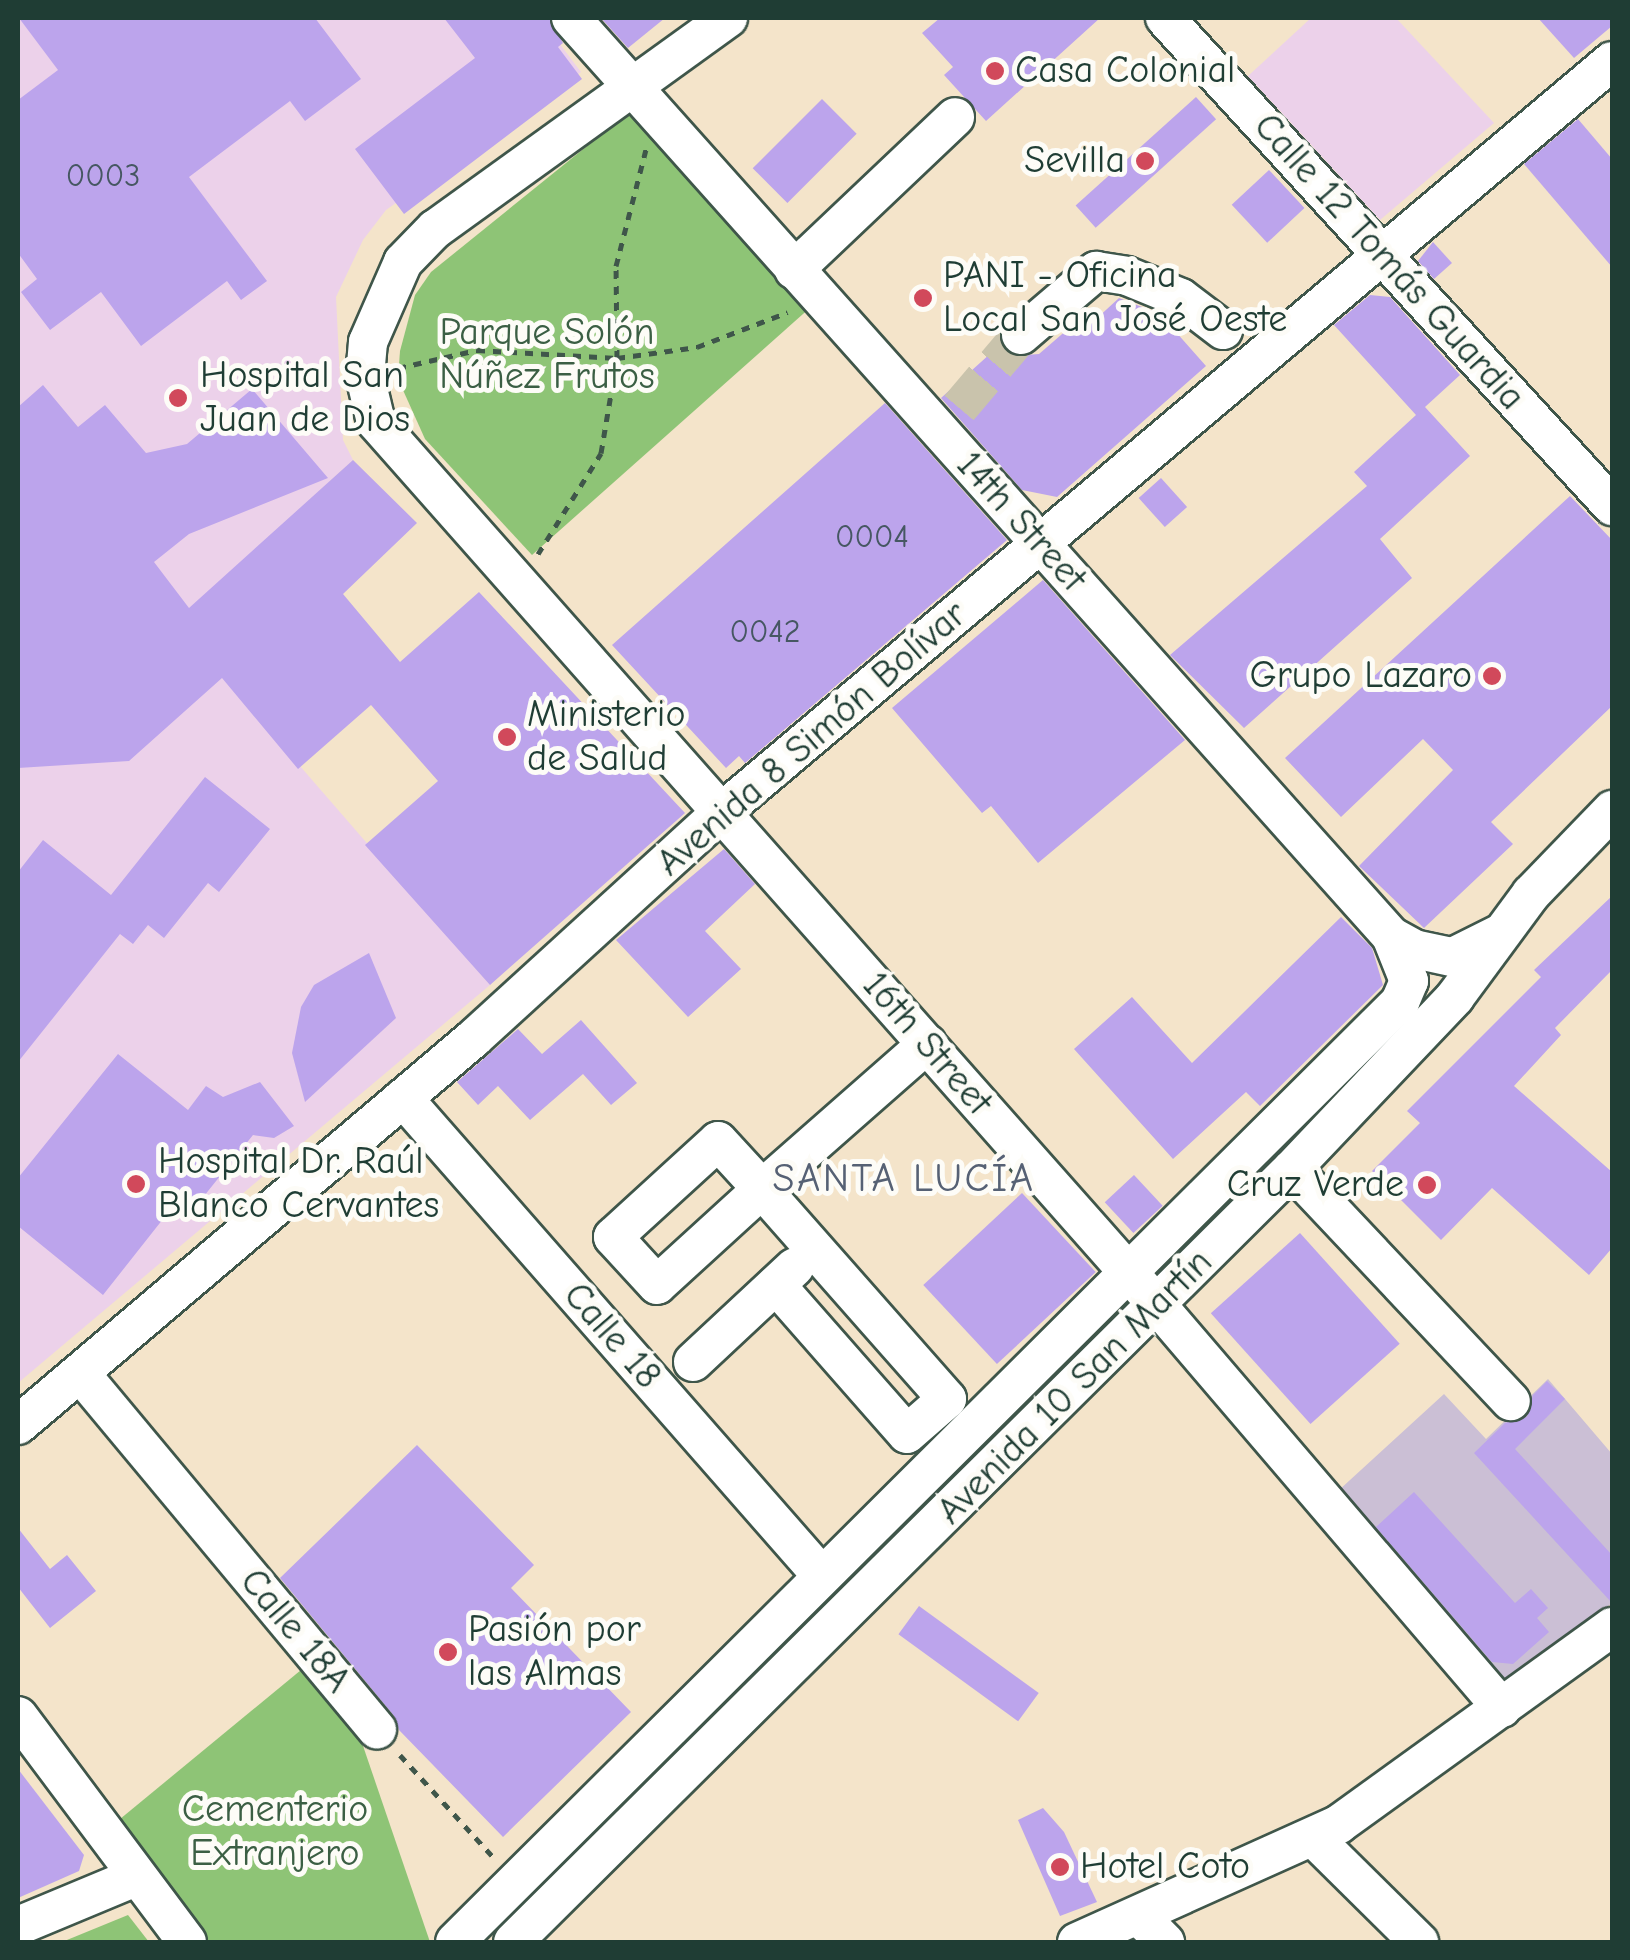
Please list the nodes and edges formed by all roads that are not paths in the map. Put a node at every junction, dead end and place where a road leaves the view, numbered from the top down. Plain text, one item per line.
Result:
1 (570, 18) edge
2 (728, 18) edge
3 (1165, 18) edge
4 (1612, 60) edge
5 (628, 86) junction
6 (955, 118) dead end
7 (1386, 256) junction
8 (805, 282) junction
9 (1223, 330) dead end
10 (1022, 335) tunnel mouth
11 (1612, 506) edge
12 (1041, 544) junction
13 (1612, 810) edge
14 (722, 811) junction
15 (1501, 933) junction
16 (1391, 936) junction
17 (927, 1044) junction
18 (403, 1098) junction
19 (1292, 1168) junction
20 (815, 1248) junction
21 (1130, 1276) junction
22 (776, 1285) junction
23 (1158, 1306) junction
24 (693, 1362) dead end
25 (80, 1373) junction
26 (1511, 1401) dead end
27 (18, 1425) edge
28 (821, 1575) junction
29 (1612, 1627) edge
30 (1502, 1708) junction
31 (18, 1716) edge
32 (378, 1730) road end
33 (1314, 1838) junction
34 (136, 1877) junction
35 (18, 1926) edge
36 (1152, 1929) edge
37 (187, 1942) edge
38 (455, 1942) edge
39 (513, 1942) edge
40 (1076, 1942) edge
41 (1418, 1942) edge

1 - 5 street, 14th Street
2 - 5 street
3 - 7 street, Calle 12 Tomás Guardia
4 - 7 street, Avenida 8 Simón Bolívar
5 - 8 street, 14th Street
5 - 14 street, 16th Street
6 - 8 street
7 - 11 street, Calle 12 Tomás Guardia
7 - 12 street, Avenida 8 Simón Bolívar
8 - 12 street, 14th Street
9 - 10 street
12 - 14 street, Avenida 8 Simón Bolívar
12 - 16 street, 14th Street
13 - 15 street, Avenida 10 San Martín
14 - 17 street, 16th Street
14 - 18 street, Avenida 8 Simón Bolívar
15 - 16 street, 14th Street
15 - 19 street, Avenida 10 San Martín
16 - 21 street, Avenida 10 San Martín
17 - 20 street
17 - 21 street, 16th Street
18 - 25 street, Avenida 8 Simón Bolívar
18 - 28 street, Calle 18
19 - 23 street, Avenida 10 San Martín
19 - 26 street
20 - 22 street
20 - 22 street
21 - 23 street, 16th Street
21 - 28 street, Avenida 10 San Martín
22 - 24 street
23 - 30 street, 16th Street
23 - 39 street, Avenida 10 San Martín
25 - 27 street, Avenida 8 Simón Bolívar
25 - 32 street, Calle 18A
28 - 38 street, Avenida 10 San Martín
29 - 30 street
30 - 33 street
31 - 34 street
33 - 36 street
33 - 41 street
34 - 35 street
34 - 37 street
36 - 40 street

